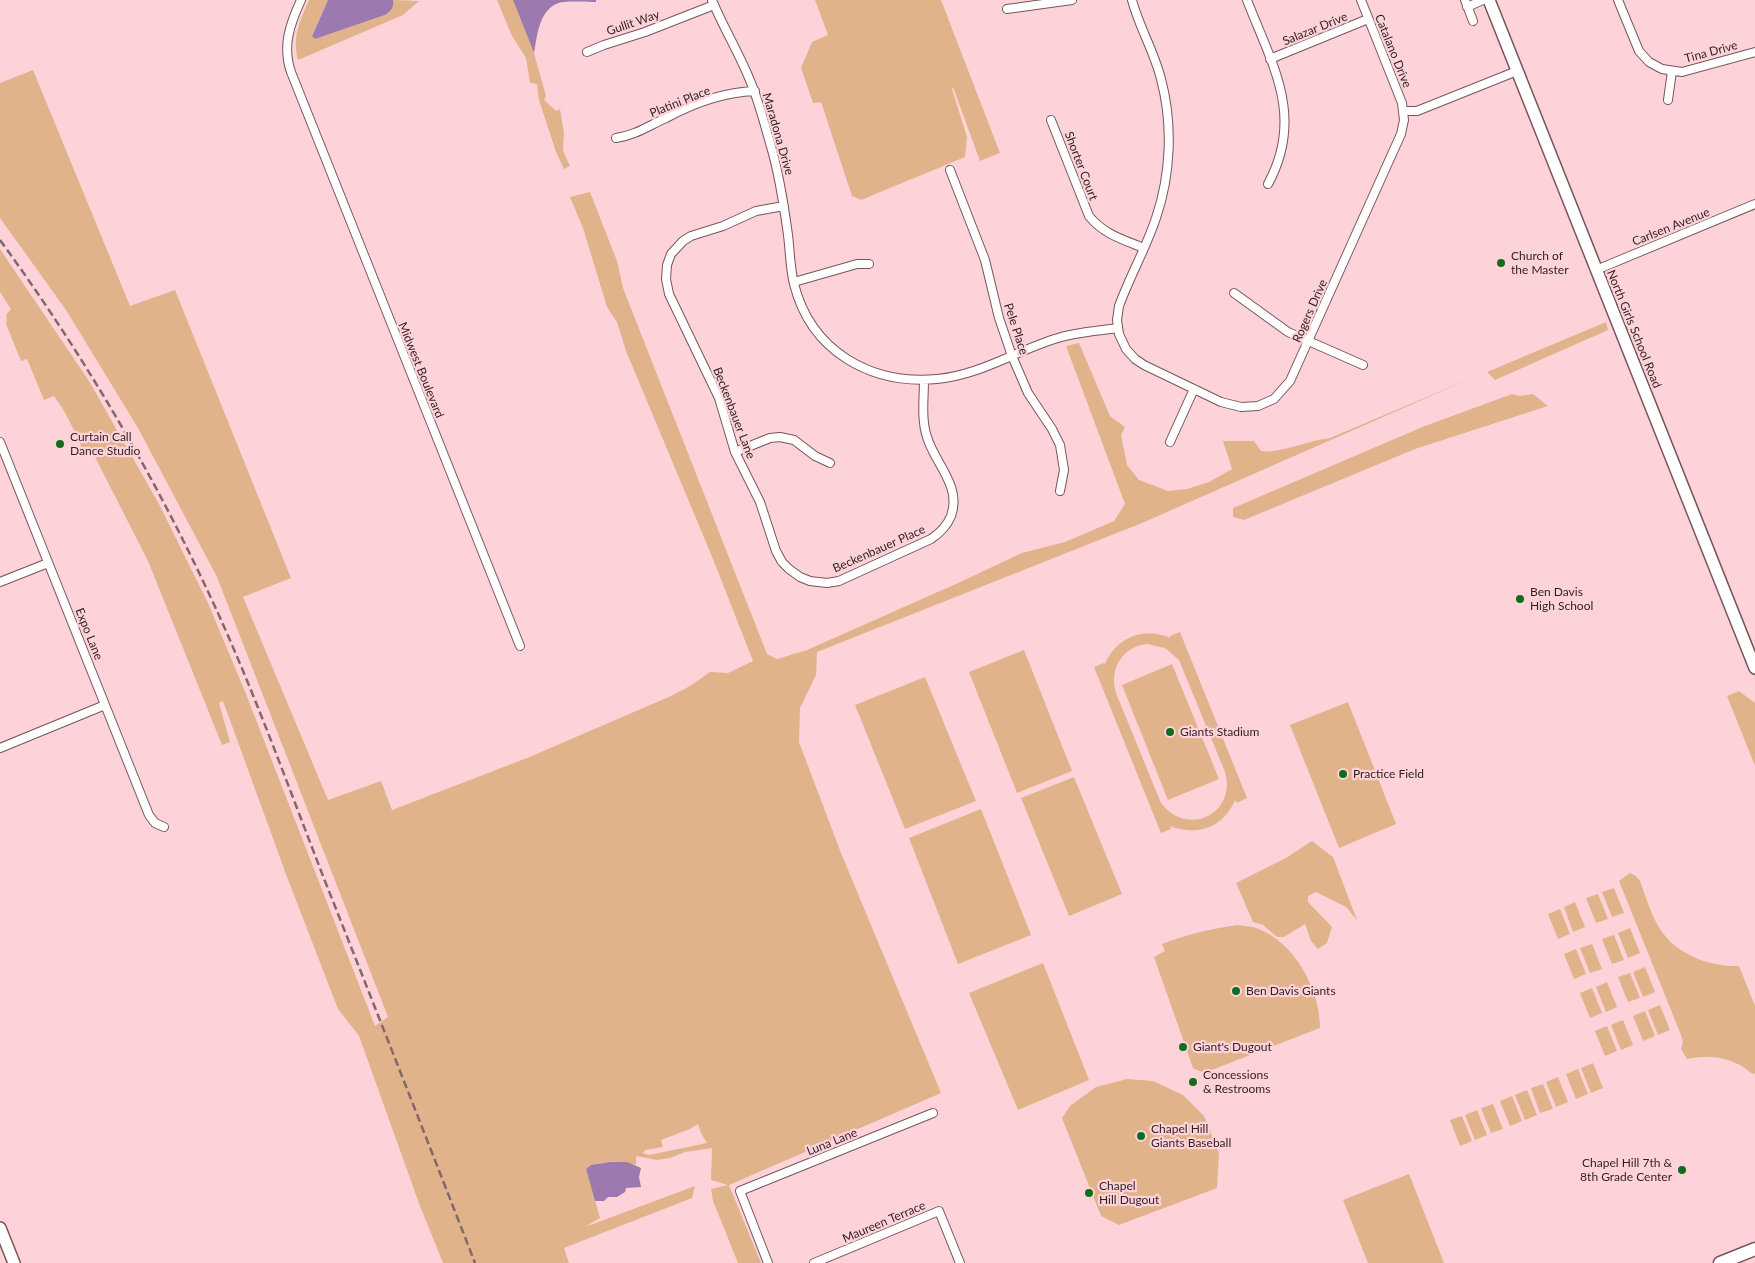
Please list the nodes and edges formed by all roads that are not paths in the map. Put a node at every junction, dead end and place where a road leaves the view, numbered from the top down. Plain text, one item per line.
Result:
1 (300, 0) edge
2 (1072, 0) edge
3 (1132, 0) edge
4 (1247, 0) edge
5 (1361, 0) edge
6 (1483, 0) edge
7 (1488, 0) edge
8 (1618, 0) edge
9 (713, 2) edge
10 (1466, 3) edge
11 (1007, 9) dead end
12 (1368, 20) junction
13 (1473, 21) dead end
14 (587, 52) dead end
15 (1755, 52) edge
16 (1270, 59) junction
17 (1517, 71) junction
18 (1672, 72) junction
19 (754, 90) junction
20 (1668, 100) dead end
21 (1403, 111) junction
22 (1051, 120) dead end
23 (616, 138) dead end
24 (950, 170) dead end
25 (1268, 184) dead end
26 (1755, 204) edge
27 (784, 206) junction
28 (1144, 248) junction
29 (869, 264) dead end
30 (1596, 270) junction
31 (794, 282) junction
32 (1234, 293) dead end
33 (1118, 328) junction
34 (1308, 342) junction
35 (1012, 356) junction
36 (1363, 366) dead end
37 (924, 380) junction
38 (1194, 389) junction
39 (0, 442) edge
40 (1170, 442) dead end
41 (735, 452) junction
42 (830, 463) dead end
43 (1060, 491) dead end
44 (48, 563) junction
45 (0, 582) edge
46 (815, 582) joint
47 (520, 646) dead end
48 (1755, 668) edge
49 (105, 705) junction
50 (0, 748) edge
51 (164, 826) dead end
52 (932, 1113) dead end
53 (0, 1228) edge
54 (1755, 1249) edge
55 (14, 1263) edge
56 (768, 1263) edge
57 (814, 1263) edge
58 (960, 1263) edge
59 (1720, 1263) edge

1 - 47 street, Midwest Boulevard
2 - 11 street
3 - 28 street, Rogers Drive
4 - 16 street
5 - 12 street, Catalano Drive
6 - 10 street
7 - 17 main road, North Girls School Road
8 - 18 street
9 - 14 street, Gullit Way
9 - 19 street, Maradona Drive
10 - 13 street
12 - 16 street, Salazar Drive
12 - 21 street, Catalano Drive
15 - 18 street, Tina Drive
16 - 25 street
17 - 21 street
17 - 30 main road, North Girls School Road
18 - 20 street, Tina Drive
19 - 23 street, Platini Place
19 - 27 street, Maradona Drive
21 - 34 street, Rogers Drive
22 - 28 street, Shorter Court
24 - 35 street, Pele Place
26 - 30 street, Carlsen Avenue
27 - 31 street, Maradona Drive
27 - 41 street, Beckenbauer Lane
28 - 33 street, Rogers Drive
29 - 31 street
30 - 48 main road, North Girls School Road
31 - 37 street, Maradona Drive
32 - 34 street
33 - 35 street, Maradona Drive
33 - 38 street, Rogers Drive
34 - 36 street
34 - 38 street, Rogers Drive
35 - 37 street, Maradona Drive
35 - 43 street, Pele Place
37 - 46 street, Beckenbauer Place
38 - 40 street
39 - 44 street, Expo Lane
41 - 42 street
41 - 46 street, Beckenbauer Lane
44 - 45 street
44 - 49 street, Expo Lane
49 - 50 street
49 - 51 street, Expo Lane
52 - 56 street, Luna Lane
53 - 55 main road
54 - 59 main road
57 - 58 street, Maureen Terrace

